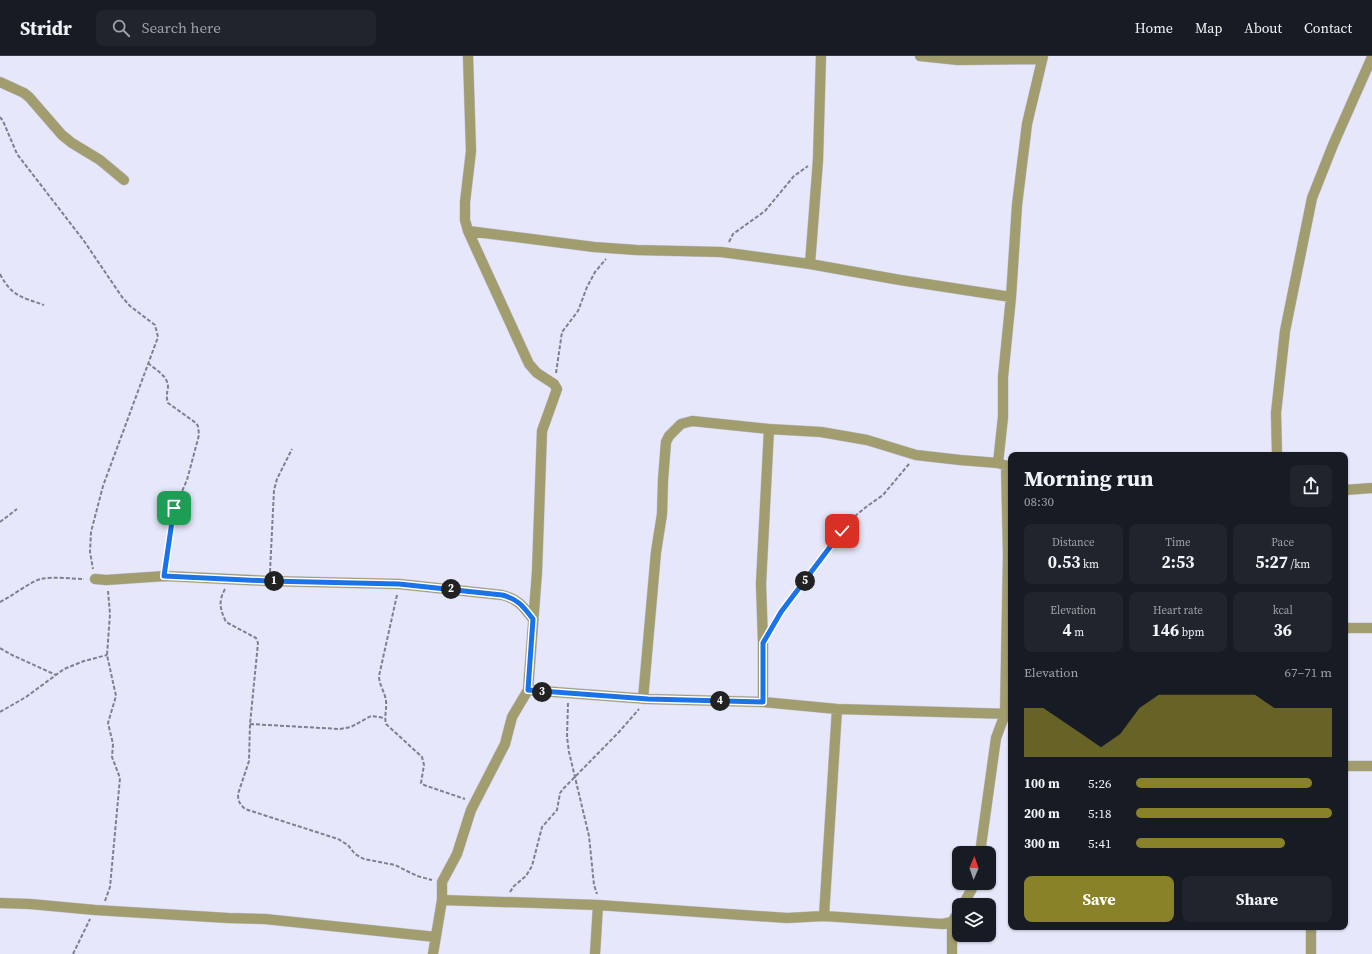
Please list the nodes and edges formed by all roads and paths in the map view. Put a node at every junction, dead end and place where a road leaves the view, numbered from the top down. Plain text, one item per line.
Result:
1 (468, 56) edge
2 (821, 56) edge
3 (920, 56) edge
4 (1042, 57) edge
5 (1372, 57) edge
6 (0, 82) edge
7 (0, 117) edge
8 (818, 160) junction
9 (124, 180) dead end
10 (468, 231) junction
11 (721, 252) junction
12 (608, 258) dead end
13 (810, 264) junction
14 (0, 274) edge
15 (1011, 297) junction
16 (44, 305) dead end
17 (148, 363) junction
18 (554, 384) junction
19 (769, 429) junction
20 (292, 449) dead end
21 (1276, 452) edge
22 (916, 455) junction
23 (1005, 465) edge
24 (1372, 488) edge
25 (1348, 490) edge
26 (17, 509) dead end
27 (0, 522) edge
28 (164, 576) junction
29 (95, 579) junction
30 (230, 579) junction
31 (106, 580) junction
32 (269, 581) junction
33 (399, 584) junction
34 (0, 602) edge
35 (533, 619) junction
36 (1348, 628) edge
37 (1372, 628) edge
38 (763, 643) junction
39 (0, 648) edge
40 (107, 655) junction
41 (56, 675) junction
42 (528, 690) junction
43 (568, 694) junction
44 (646, 699) junction
45 (763, 702) junction
46 (837, 708) junction
47 (0, 712) edge
48 (1008, 714) edge
49 (385, 718) junction
50 (250, 724) junction
51 (1348, 766) edge
52 (1372, 766) edge
53 (575, 775) junction
54 (475, 803) junction
55 (981, 846) edge
56 (442, 882) junction
57 (442, 900) junction
58 (506, 902) junction
59 (0, 903) edge
60 (602, 905) junction
61 (97, 910) junction
62 (824, 916) junction
63 (952, 922) edge
64 (1311, 930) edge
65 (436, 937) junction
66 (952, 942) edge
67 (73, 954) edge
68 (433, 954) edge
69 (595, 954) edge
70 (952, 954) edge
71 (1311, 954) edge

1 - 10 street
2 - 8 street
3 - 4 street
4 - 15 street
5 - 21 street
6 - 9 street
7 - 17 path
8 - 11 path
8 - 13 street
10 - 11 street
10 - 18 street
11 - 13 street
12 - 18 path
13 - 15 street
14 - 16 path
15 - 23 street
17 - 28 path
17 - 29 path
18 - 35 street
19 - 22 street
19 - 38 street
19 - 44 street
20 - 32 path
22 - 23 street
22 - 38 path
23 - 48 street
24 - 25 street
26 - 27 path
28 - 30 street
28 - 31 street
29 - 31 street
29 - 34 path
30 - 32 street
30 - 50 path
31 - 40 path
32 - 33 street
33 - 35 street
33 - 49 path
35 - 42 street
36 - 37 street
38 - 45 street
39 - 41 path
40 - 41 path
40 - 61 path
41 - 47 path
42 - 43 street
42 - 54 street
43 - 44 street
43 - 53 path
44 - 45 street
44 - 53 path
45 - 46 street
46 - 48 street
46 - 62 street
48 - 55 street
49 - 50 path
49 - 54 path
50 - 56 path
51 - 52 street
53 - 58 path
53 - 60 path
54 - 56 street
56 - 57 street
57 - 58 street
57 - 65 street
58 - 60 street
59 - 61 street
60 - 62 street
60 - 69 street
61 - 65 street
61 - 67 path
62 - 63 street
64 - 71 street
65 - 68 street
66 - 70 street

